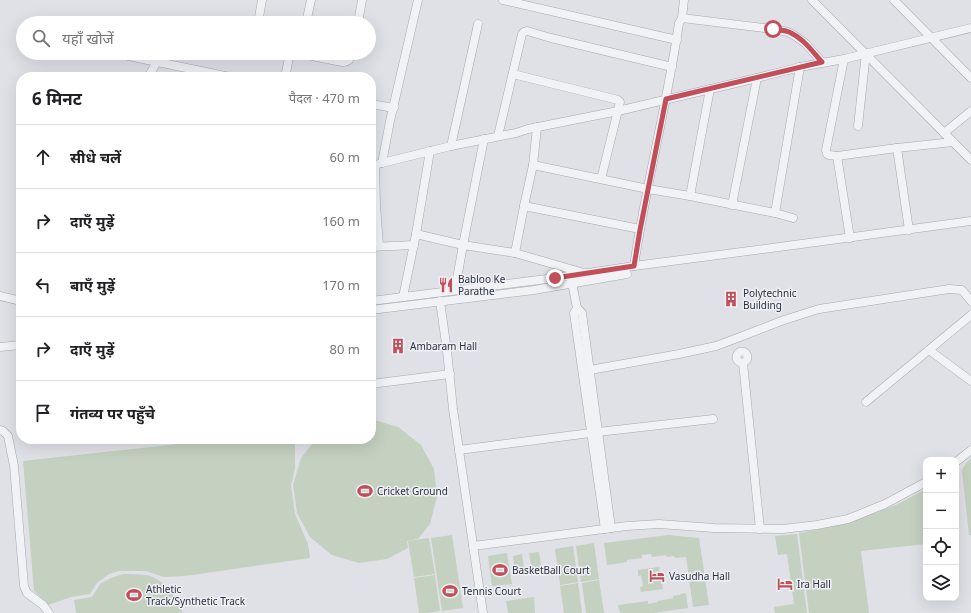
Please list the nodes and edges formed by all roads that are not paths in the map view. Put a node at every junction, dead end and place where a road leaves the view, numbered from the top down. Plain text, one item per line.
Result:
1 (262, 0) edge
2 (311, 0) edge
3 (362, 0) edge
4 (418, 0) edge
5 (503, 0) edge
6 (684, 0) edge
7 (813, 0) edge
8 (894, 0) edge
9 (259, 16) edge
10 (308, 16) edge
11 (359, 16) edge
12 (682, 18) junction
13 (478, 24) dead end
14 (971, 28) edge
15 (932, 38) junction
16 (677, 40) junction
17 (866, 53) junction
18 (844, 58) junction
19 (147, 60) edge
20 (289, 60) edge
21 (335, 60) edge
22 (350, 60) edge
23 (157, 62) junction
24 (822, 62) junction
25 (672, 67) junction
26 (800, 67) junction
27 (151, 72) edge
28 (206, 72) edge
29 (286, 72) edge
30 (512, 74) junction
31 (757, 78) junction
32 (971, 78) edge
33 (710, 88) junction
34 (666, 99) junction
35 (376, 105) edge
36 (394, 108) junction
37 (618, 111) junction
38 (971, 111) edge
39 (858, 126) dead end
40 (537, 127) junction
41 (944, 133) junction
42 (498, 136) junction
43 (484, 139) junction
44 (953, 142) junction
45 (452, 146) junction
46 (897, 148) junction
47 (430, 151) junction
48 (837, 156) junction
49 (971, 160) edge
50 (376, 165) edge
51 (534, 165) junction
52 (601, 179) junction
53 (648, 189) junction
54 (690, 196) junction
55 (732, 205) junction
56 (524, 206) junction
57 (775, 213) junction
58 (792, 218) dead end
59 (971, 221) edge
60 (640, 230) junction
61 (909, 230) junction
62 (416, 234) junction
63 (850, 238) junction
64 (414, 245) junction
65 (463, 245) junction
66 (376, 246) edge
67 (515, 253) junction
68 (634, 266) junction
69 (587, 273) junction
70 (627, 274) dead end
71 (572, 283) junction
72 (455, 290) junction
73 (0, 296) edge
74 (403, 297) junction
75 (16, 299) edge
76 (376, 300) edge
77 (440, 301) junction
78 (971, 301) edge
79 (577, 308) junction
80 (376, 309) edge
81 (971, 315) edge
82 (740, 337) junction
83 (16, 346) edge
84 (0, 348) edge
85 (929, 350) junction
86 (590, 370) junction
87 (450, 374) junction
88 (971, 380) edge
89 (376, 383) edge
90 (866, 402) dead end
91 (713, 419) dead end
92 (0, 430) edge
93 (595, 433) junction
94 (459, 450) junction
95 (971, 450) edge
96 (959, 460) edge
97 (923, 484) edge
98 (608, 528) junction
99 (760, 529) junction
100 (473, 546) junction
101 (48, 613) edge
102 (483, 613) edge

1 - 9 street
2 - 10 street
3 - 11 street
4 - 36 street
5 - 16 street
6 - 12 street
7 - 17 street
8 - 15 street
12 - 16 street
12 - 24 street
13 - 45 street
14 - 15 street
15 - 17 street
15 - 32 street
16 - 25 street
17 - 18 street
17 - 39 street
17 - 41 street
18 - 24 street
18 - 48 street
19 - 23 street
20 - 29 street
21 - 22 street
23 - 27 street
23 - 28 street
24 - 26 street
25 - 30 street
25 - 34 street
26 - 31 street
26 - 57 street
30 - 37 street
30 - 42 street
31 - 33 street
31 - 55 street
33 - 34 street
33 - 54 street
34 - 37 street
34 - 53 street
35 - 36 street
36 - 50 street
37 - 40 street
37 - 52 street
38 - 41 street
40 - 42 street
40 - 51 street
41 - 44 street
42 - 43 street
43 - 45 street
43 - 65 street
44 - 46 street
44 - 49 street
45 - 47 street
46 - 48 street
46 - 61 street
47 - 50 street
47 - 62 street
48 - 63 street
51 - 52 street
51 - 56 street
52 - 53 street
53 - 54 street
53 - 60 street
54 - 55 street
55 - 57 street
56 - 60 street
56 - 67 street
57 - 58 street
59 - 61 street
60 - 68 street
61 - 63 street
62 - 64 street
62 - 65 street
63 - 68 street
64 - 66 street
64 - 74 street
65 - 67 street
65 - 72 street
67 - 69 street
68 - 69 street
69 - 72 street
70 - 71 street
71 - 77 street
71 - 79 street
72 - 74 street
73 - 75 street
74 - 76 street
77 - 80 street
77 - 87 street
78 - 82 street
79 - 86 street
79 - 93 street
81 - 85 street
82 - 86 street
82 - 99 street
83 - 84 street
85 - 88 street
85 - 90 street
86 - 93 street
87 - 89 street
87 - 94 street
91 - 93 street
92 - 101 street
93 - 94 street
93 - 98 street
94 - 100 street
95 - 96 street
97 - 99 street
98 - 99 street
98 - 100 street
100 - 102 street

